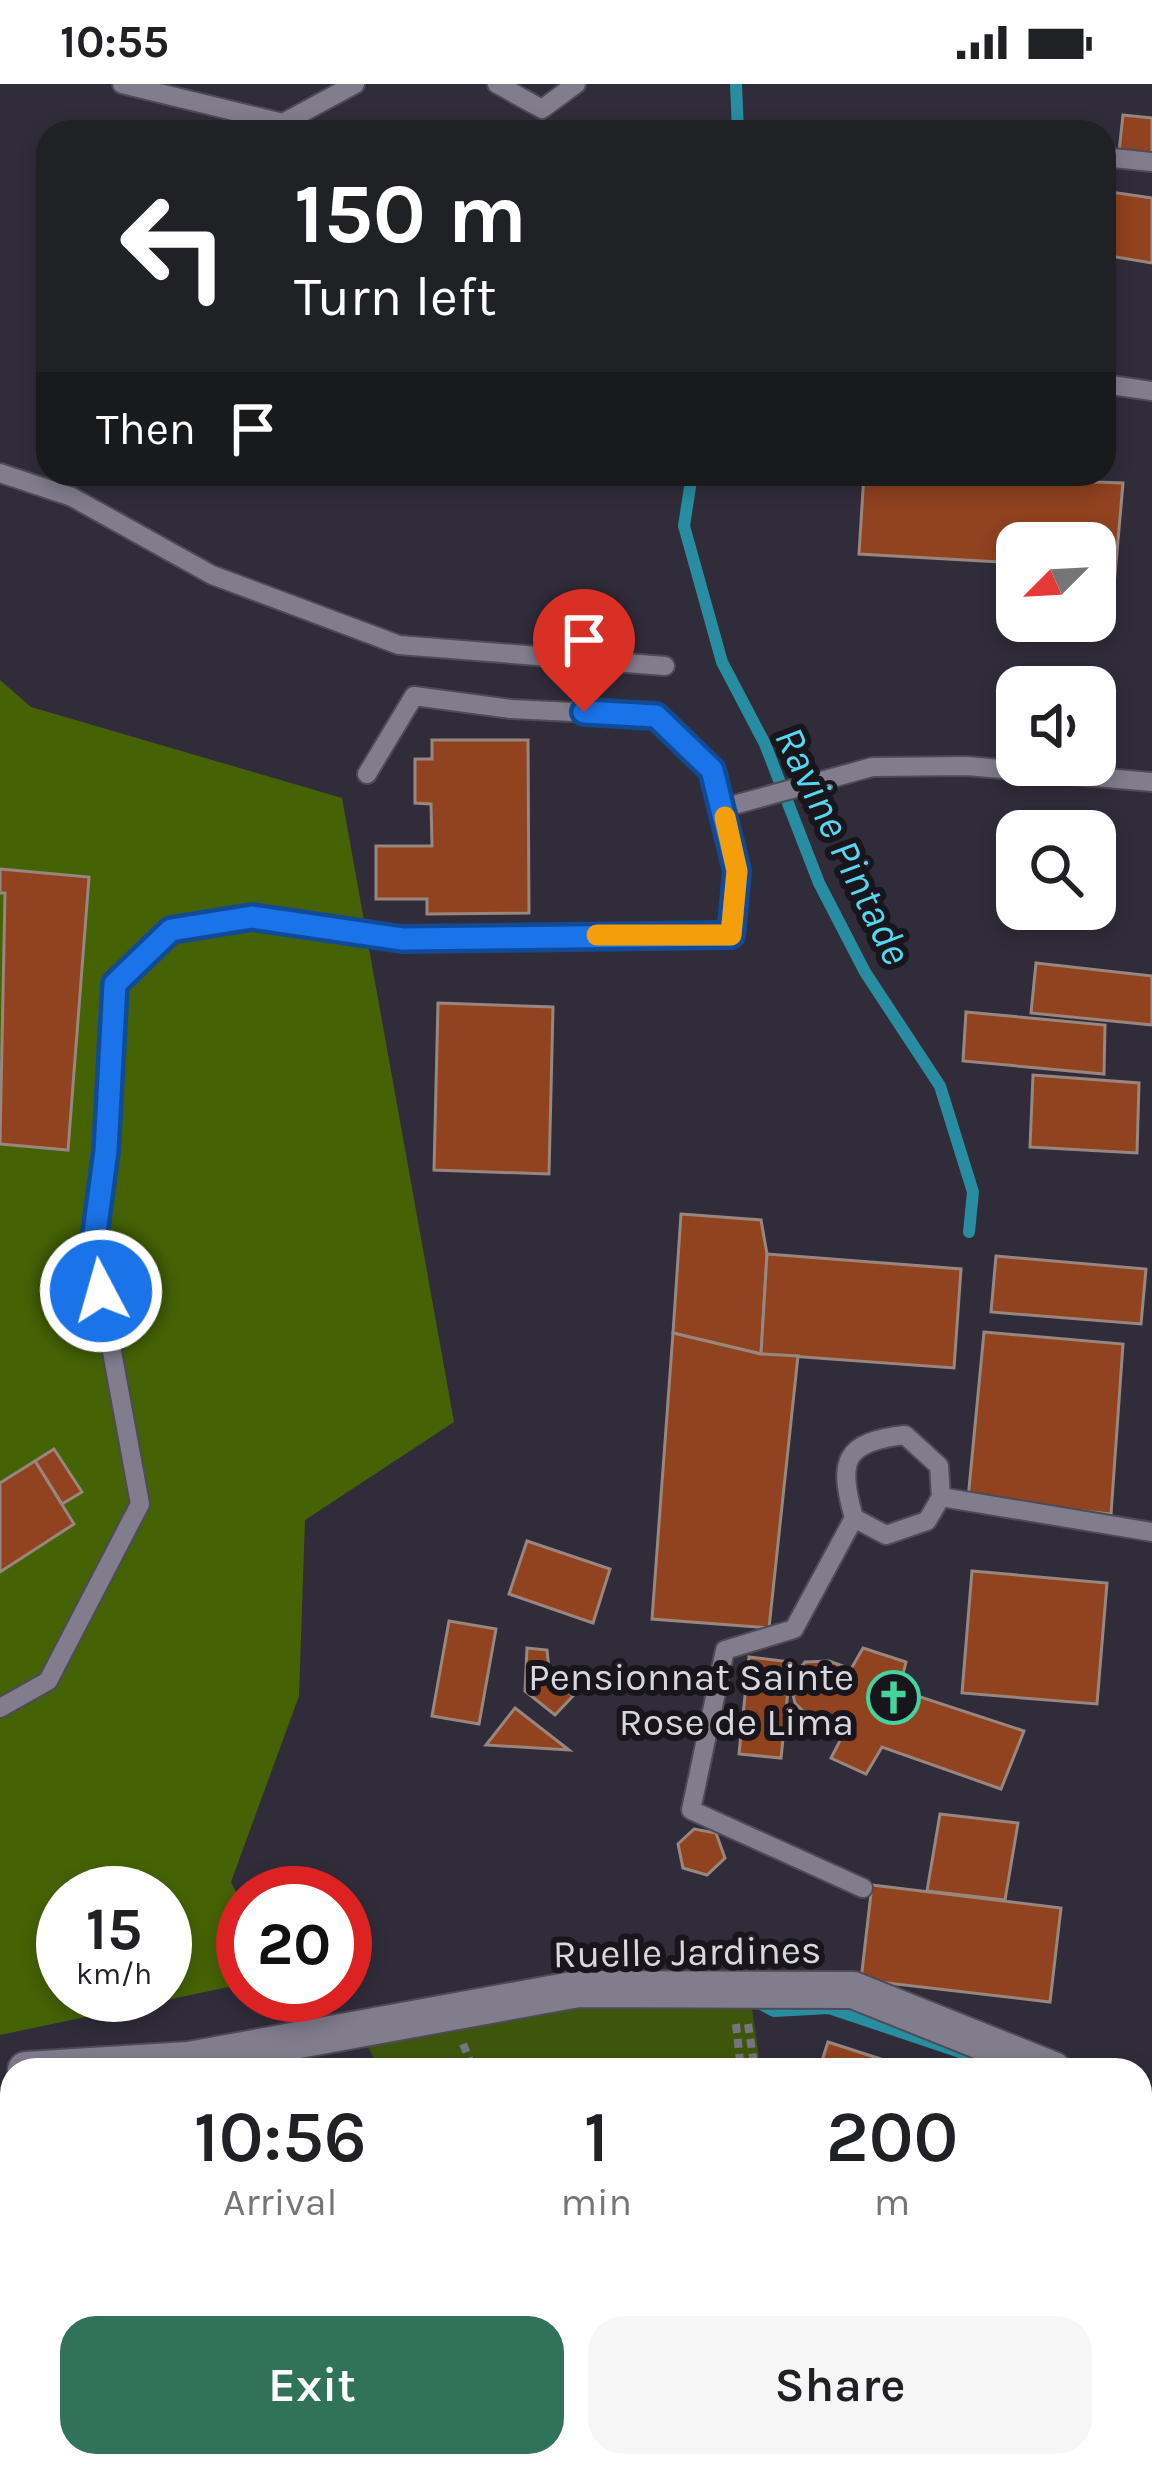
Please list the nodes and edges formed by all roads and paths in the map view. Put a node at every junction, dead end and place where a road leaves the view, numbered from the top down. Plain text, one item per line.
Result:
1 (122, 84) edge
2 (355, 84) edge
3 (497, 84) edge
4 (577, 84) edge
5 (267, 120) edge
6 (290, 120) edge
7 (1116, 158) edge
8 (1152, 163) edge
9 (1116, 386) edge
10 (1152, 391) edge
11 (0, 473) edge
12 (36, 485) edge
13 (38, 486) edge
14 (665, 666) dead end
15 (368, 774) dead end
16 (1152, 782) edge
17 (733, 806) junction
18 (941, 1497) junction
19 (854, 1518) junction
20 (1152, 1532) edge
21 (0, 1708) edge
22 (863, 1888) dead end
23 (227, 2058) edge
24 (1023, 2058) edge

1 - 5 lane
2 - 6 lane
3 - 4 lane
7 - 8 lane
9 - 10 lane
11 - 12 lane
13 - 14 lane
15 - 17 lane
16 - 17 lane
17 - 21 lane
18 - 19 lane
18 - 19 lane
18 - 20 lane
19 - 22 lane
23 - 24 street, Ruelle Jardines

